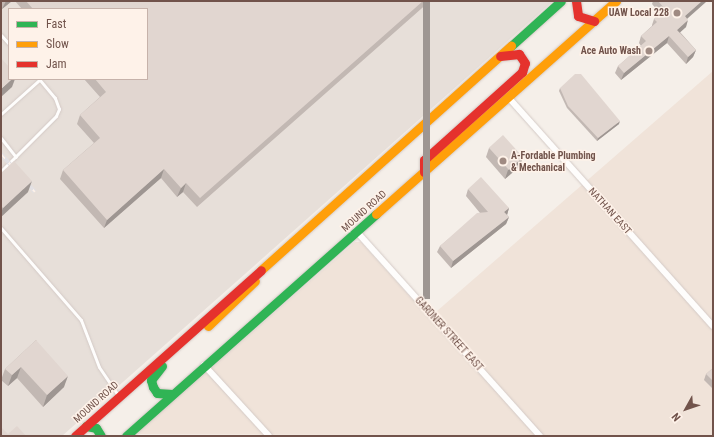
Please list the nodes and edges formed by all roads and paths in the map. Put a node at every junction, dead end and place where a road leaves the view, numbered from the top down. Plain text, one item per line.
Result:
1 (561, 1) edge
2 (576, 1) edge
3 (616, 1) edge
4 (610, 5) edge
5 (594, 21) junction
6 (1, 35) edge
7 (8, 43) edge
8 (497, 57) junction
9 (38, 80) edge
10 (40, 80) edge
11 (508, 97) junction
12 (1, 114) edge
13 (1, 138) edge
14 (16, 157) junction
15 (1, 171) edge
16 (424, 172) junction
17 (1, 228) edge
18 (357, 232) junction
19 (268, 264) junction
20 (713, 326) edge
21 (204, 365) junction
22 (172, 394) junction
23 (119, 397) junction
24 (86, 426) junction
25 (75, 436) edge
26 (101, 436) edge
27 (126, 436) edge
28 (269, 436) edge
29 (540, 436) edge

1 - 8 main road, MOUND ROAD
2 - 5 main road
3 - 4 main road, MOUND ROAD
4 - 5 main road, MOUND ROAD
5 - 11 main road, MOUND ROAD
6 - 7 lane
8 - 16 main road
8 - 19 main road, MOUND ROAD
9 - 12 lane
10 - 14 lane
11 - 16 main road, MOUND ROAD
11 - 20 street, NATHAN EAST
13 - 14 lane
14 - 15 lane
16 - 18 main road, MOUND ROAD
17 - 23 lane
18 - 21 main road, MOUND ROAD
18 - 29 street, GARDNER STREET EAST
19 - 22 main road
19 - 23 main road, MOUND ROAD
21 - 22 main road, MOUND ROAD
21 - 28 street
22 - 27 main road, MOUND ROAD
23 - 24 main road, MOUND ROAD
24 - 25 main road, MOUND ROAD
24 - 26 main road

